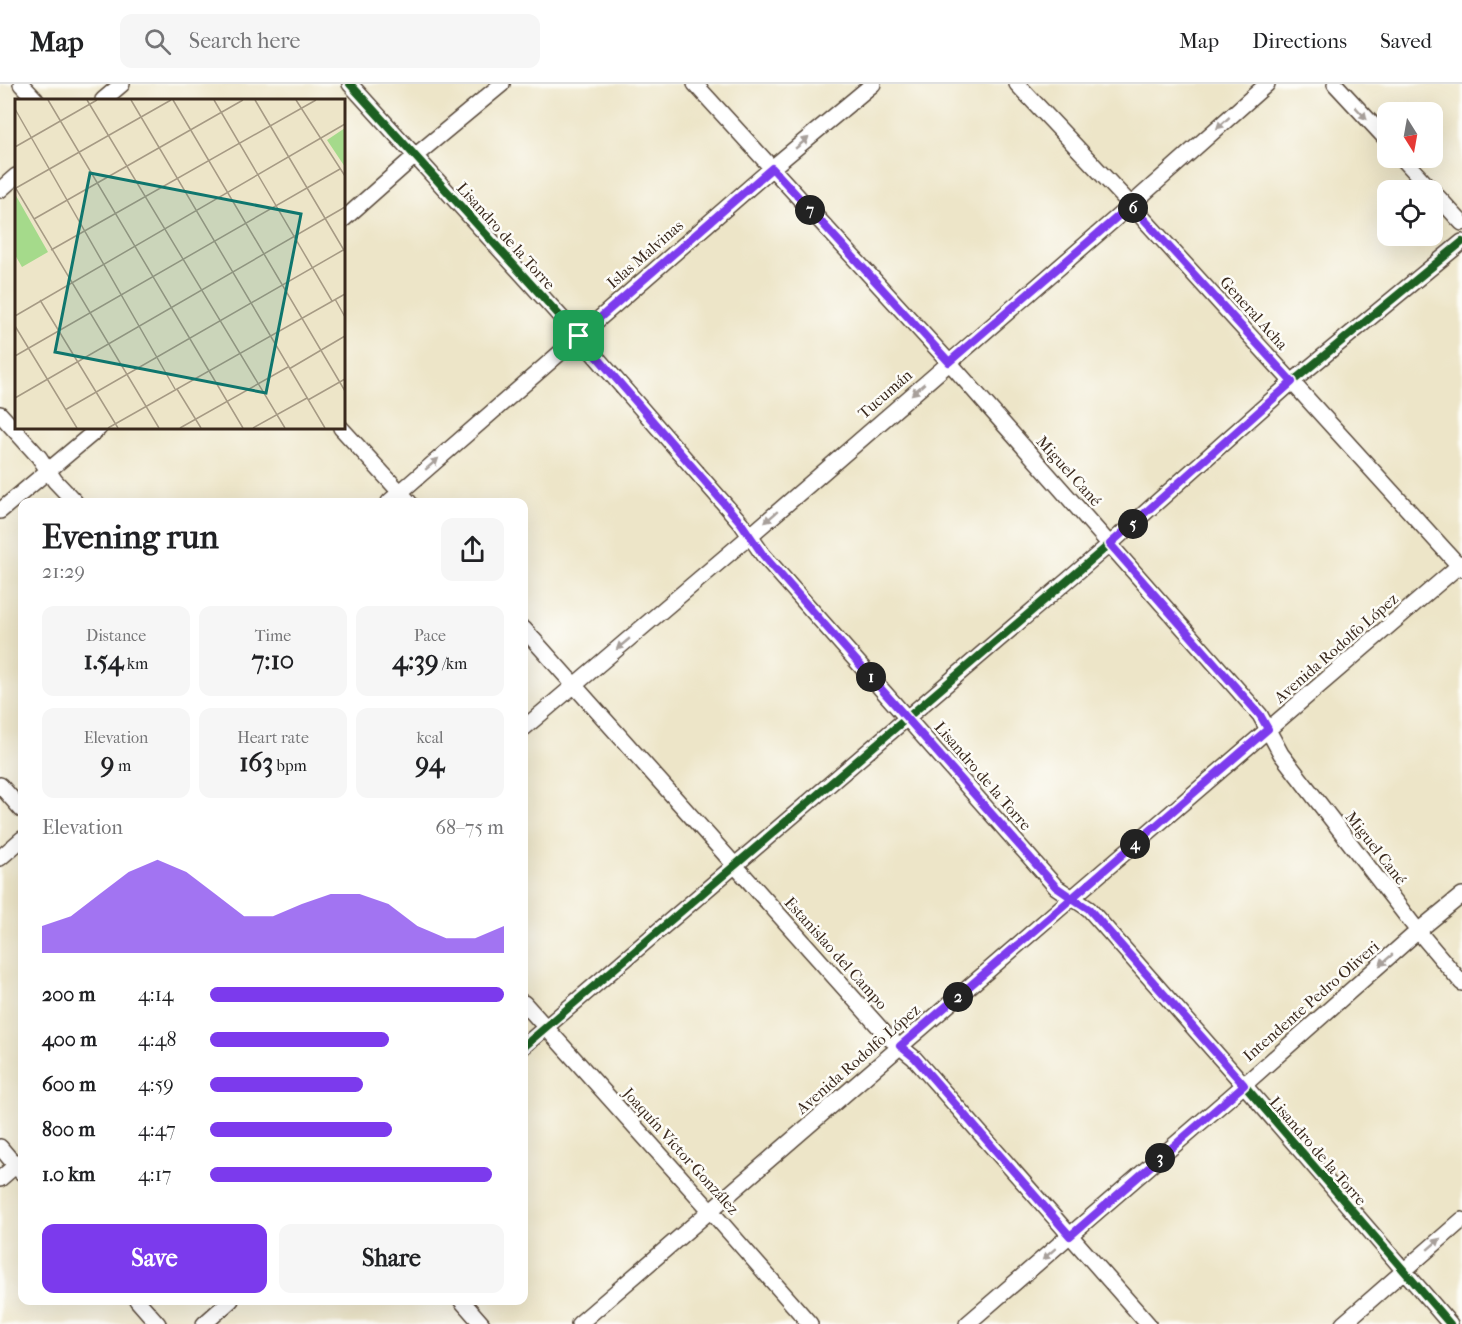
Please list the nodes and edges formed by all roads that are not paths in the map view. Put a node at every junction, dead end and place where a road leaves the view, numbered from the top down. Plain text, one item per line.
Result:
1 (21, 84) edge
2 (122, 84) edge
3 (350, 84) edge
4 (502, 84) edge
5 (695, 84) edge
6 (873, 84) edge
7 (1017, 84) edge
8 (1267, 84) edge
9 (1335, 84) edge
10 (35, 99) edge
11 (105, 99) edge
12 (1377, 129) edge
13 (415, 156) junction
14 (772, 168) junction
15 (1411, 168) edge
16 (15, 177) edge
17 (0, 190) edge
18 (1131, 205) junction
19 (345, 218) edge
20 (1462, 223) edge
21 (1462, 242) edge
22 (579, 336) junction
23 (949, 362) junction
24 (1292, 382) junction
25 (0, 414) edge
26 (98, 429) edge
27 (342, 429) edge
28 (48, 470) junction
29 (71, 498) edge
30 (398, 498) edge
31 (400, 498) edge
32 (0, 511) edge
33 (751, 535) junction
34 (1110, 544) junction
35 (1461, 566) edge
36 (528, 633) edge
37 (574, 685) junction
38 (908, 718) junction
39 (528, 725) edge
40 (1268, 729) junction
41 (0, 785) edge
42 (18, 805) edge
43 (18, 842) edge
44 (0, 858) edge
45 (734, 866) junction
46 (1462, 894) edge
47 (1072, 898) junction
48 (1418, 931) junction
49 (1462, 983) edge
50 (528, 1008) edge
51 (545, 1027) junction
52 (528, 1042) edge
53 (900, 1046) junction
54 (1244, 1085) junction
55 (0, 1147) edge
56 (18, 1164) edge
57 (18, 1167) edge
58 (0, 1179) edge
59 (710, 1210) junction
60 (1462, 1220) edge
61 (1070, 1236) junction
62 (1404, 1271) junction
63 (142, 1305) edge
64 (225, 1305) edge
65 (466, 1305) edge
66 (159, 1324) edge
67 (204, 1324) edge
68 (483, 1324) edge
69 (579, 1324) edge
70 (810, 1324) edge
71 (967, 1324) edge
72 (1148, 1324) edge
73 (1343, 1324) edge
74 (1450, 1324) edge

1 - 10 street
2 - 11 street
3 - 13 street, Lisandro de la Torre
4 - 13 street
5 - 14 street, Miguel Cané
14 -> 6 street, Islas Malvinas
7 - 18 street, General Acha
8 -> 18 street, Tucumán
9 -> 12 street
13 - 19 street
13 - 22 street, Lisandro de la Torre
14 - 22 street, Islas Malvinas
14 - 23 street, Miguel Cané
15 - 20 street
16 - 17 street
18 - 23 street, Tucumán
18 - 24 street, General Acha
21 - 24 street
31 -> 22 street, Islas Malvinas
22 - 33 street, Lisandro de la Torre
23 -> 33 street, Tucumán
23 - 34 street, Miguel Cané
24 - 34 street
24 - 35 street, General Acha
25 - 28 street
26 - 28 street
27 - 30 street
28 - 29 street
28 - 32 street
33 -> 37 street, Tucumán
33 - 38 street, Lisandro de la Torre
34 - 38 street
34 - 40 street, Miguel Cané
35 - 40 street, Avenida Rodolfo López
36 - 37 street, Estanislao del Campo
37 - 39 street, Tucumán
37 - 45 street, Estanislao del Campo
38 - 45 street
38 - 47 street, Lisandro de la Torre
40 - 47 street, Avenida Rodolfo López
40 - 48 street, Miguel Cané
41 - 42 street
43 - 44 street
45 - 51 street
45 - 53 street, Estanislao del Campo
46 - 48 street, Intendente Pedro Oliveri
47 - 53 street, Avenida Rodolfo López
47 - 54 street, Lisandro de la Torre
48 - 49 street, Miguel Cané
48 -> 54 street, Intendente Pedro Oliveri
50 - 51 street, Joaquín Víctor González
51 - 52 street
51 - 59 street, Joaquín Víctor González
53 - 59 street, Avenida Rodolfo López
53 - 61 street, Estanislao del Campo
54 - 61 street, Intendente Pedro Oliveri
54 - 62 street, Lisandro de la Torre
55 - 56 street
57 - 58 street
59 - 69 street, Avenida Rodolfo López
59 - 70 street, Joaquín Víctor González
62 -> 60 street
61 -> 71 street, Intendente Pedro Oliveri
61 - 72 street, Estanislao del Campo
62 - 73 street
62 - 74 street, Lisandro de la Torre
63 - 66 street
64 - 67 street
65 - 68 street

